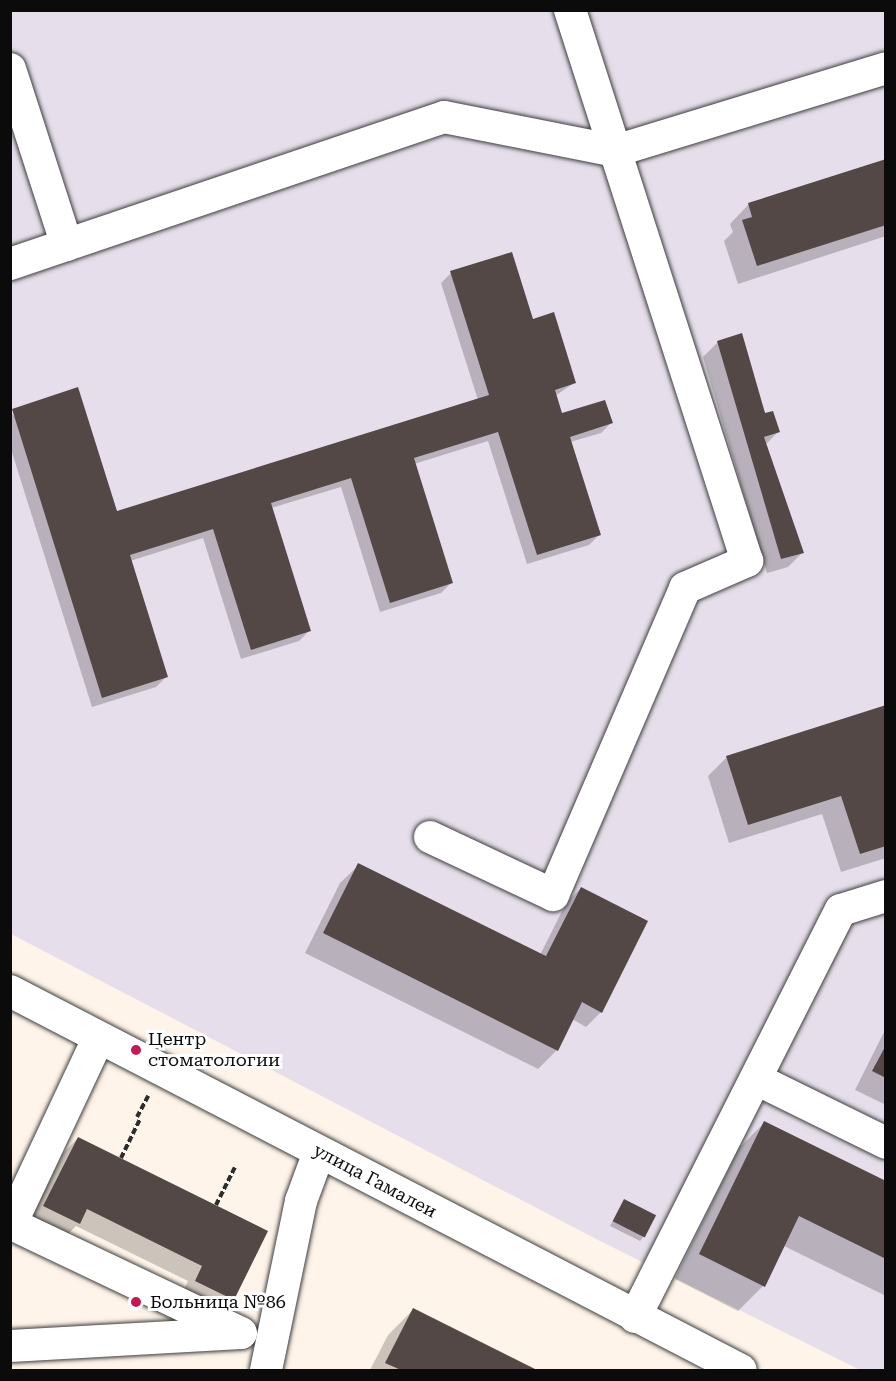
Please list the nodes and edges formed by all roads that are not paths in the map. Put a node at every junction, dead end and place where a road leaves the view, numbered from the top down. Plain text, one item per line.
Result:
1 (570, 10) edge
2 (885, 68) edge
3 (10, 69) edge
4 (615, 151) junction
5 (67, 245) junction
6 (10, 264) edge
7 (430, 837) dead end
8 (885, 896) edge
9 (10, 991) edge
10 (98, 1039) junction
11 (756, 1079) junction
12 (885, 1143) edge
13 (319, 1152) junction
14 (635, 1317) junction
15 (10, 1346) edge
16 (266, 1371) edge
17 (741, 1371) edge

1 - 4 street
2 - 4 street
3 - 5 street
4 - 5 street
4 - 7 street
5 - 6 street
8 - 11 street
9 - 10 street, улица Гамалеи
10 - 13 street, улица Гамалеи
10 - 15 street
11 - 12 street
11 - 14 street
13 - 14 street, улица Гамалеи
13 - 16 street
14 - 17 street, улица Гамалеи

